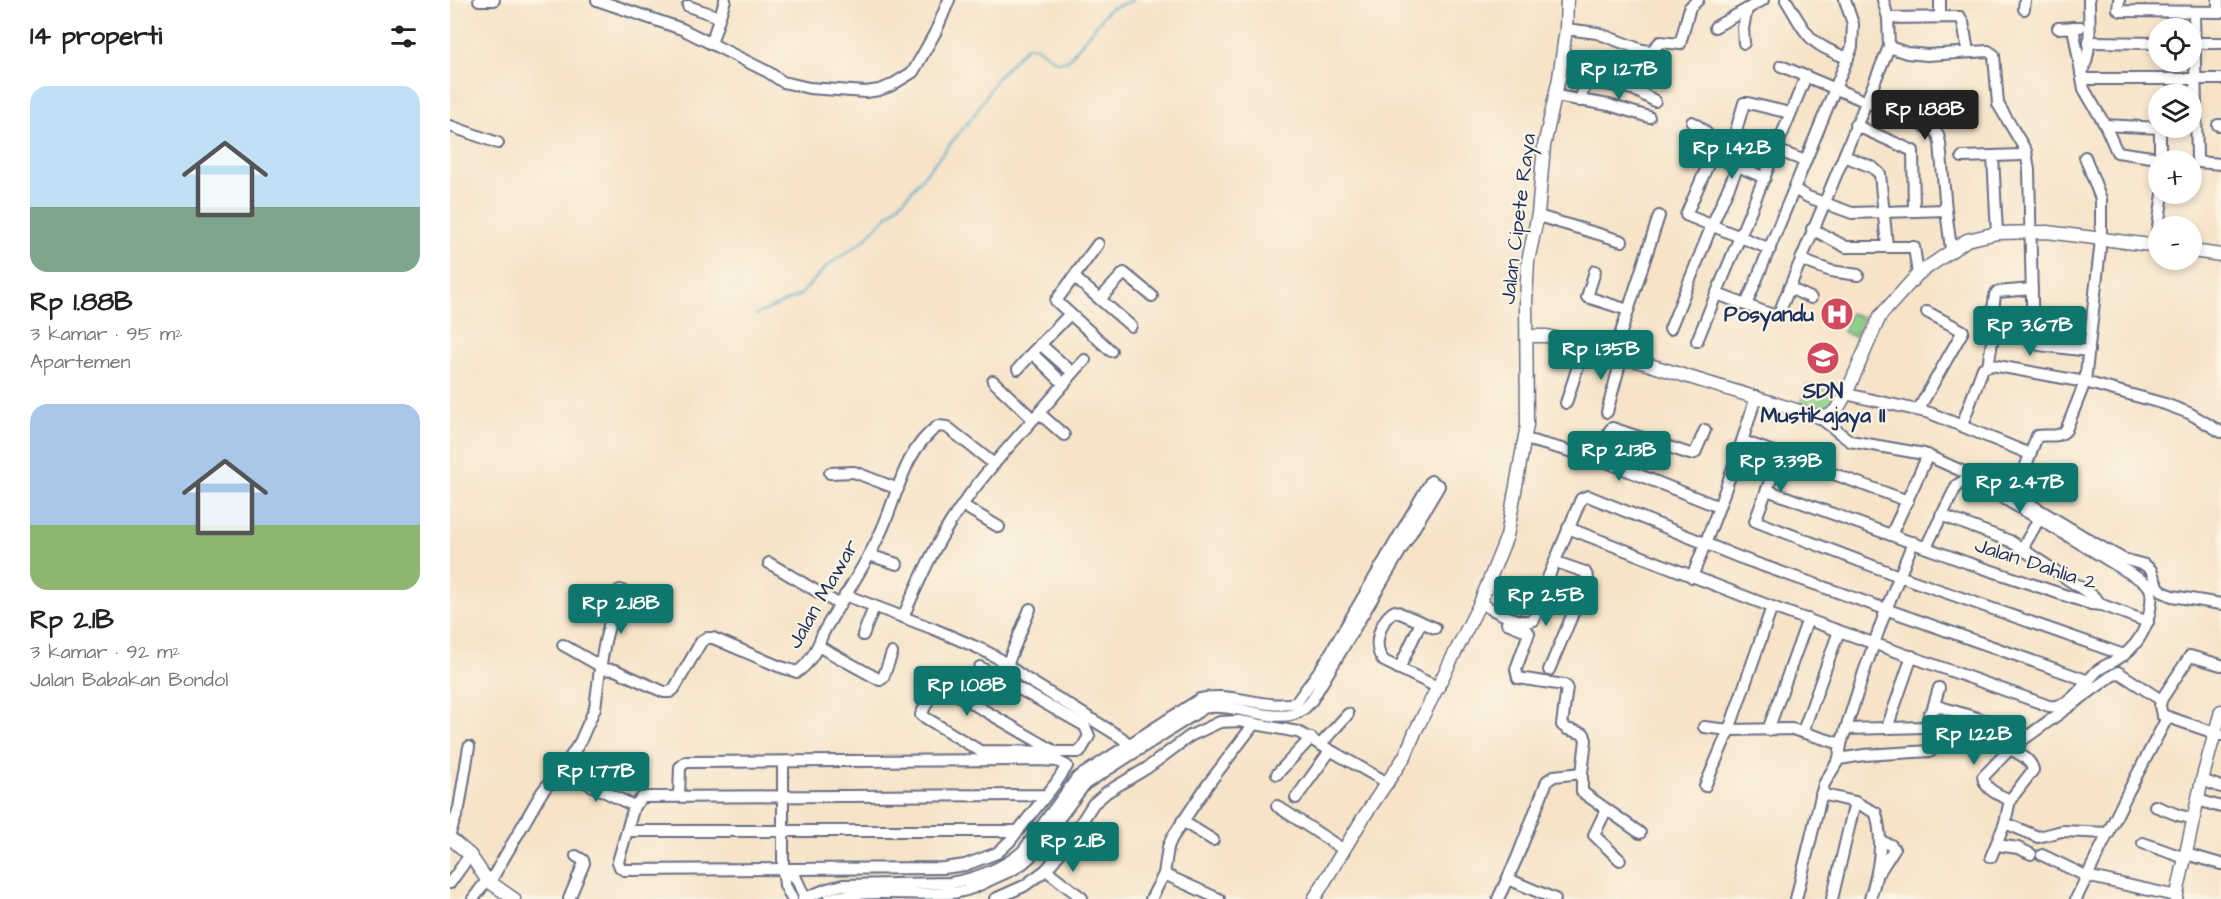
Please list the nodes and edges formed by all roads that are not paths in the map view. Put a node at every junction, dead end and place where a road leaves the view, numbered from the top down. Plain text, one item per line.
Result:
1 (479, 0) edge
2 (495, 0) edge
3 (597, 0) edge
4 (725, 0) edge
5 (949, 0) edge
6 (1567, 0) edge
7 (1763, 0) edge
8 (1786, 0) edge
9 (1845, 0) edge
10 (1882, 0) edge
11 (1940, 0) edge
12 (2089, 0) edge
13 (2119, 0) edge
14 (2188, 0) edge
15 (2218, 0) edge
16 (1694, 4) edge
17 (688, 6) dead end
18 (2158, 6) edge
19 (1747, 9) junction
20 (2190, 12) junction
21 (2219, 12) edge
22 (719, 17) junction
23 (1940, 17) junction
24 (1888, 18) junction
25 (2191, 18) edge
26 (2089, 26) junction
27 (1715, 27) dead end
28 (2073, 27) junction
29 (2058, 28) dead end
30 (1566, 29) junction
31 (2089, 42) junction
32 (1744, 43) dead end
33 (2148, 43) edge
34 (2202, 43) edge
35 (2221, 43) edge
36 (711, 44) junction
37 (1889, 47) junction
38 (1642, 50) junction
39 (1968, 52) junction
40 (1848, 58) junction
41 (1781, 66) dead end
42 (2194, 72) edge
43 (1806, 76) junction
44 (2082, 79) junction
45 (2221, 79) edge
46 (2194, 82) junction
47 (2221, 86) edge
48 (1633, 88) junction
49 (1835, 88) junction
50 (1556, 96) junction
51 (1580, 101) junction
52 (1866, 101) junction
53 (1655, 102) dead end
54 (1790, 113) junction
55 (1649, 117) dead end
56 (1692, 122) dead end
57 (2105, 125) junction
58 (450, 126) edge
59 (1855, 126) junction
60 (2148, 127) edge
61 (2160, 138) edge
62 (498, 143) dead end
63 (1776, 150) junction
64 (1712, 155) junction
65 (2021, 155) dead end
66 (1844, 156) junction
67 (1993, 156) junction
68 (1962, 157) dead end
69 (2085, 157) dead end
70 (1805, 161) junction
71 (2221, 164) edge
72 (1738, 166) junction
73 (1764, 178) junction
74 (1794, 189) junction
75 (1823, 203) junction
76 (1946, 210) junction
77 (1914, 211) junction
78 (1883, 212) junction
79 (1538, 216) junction
80 (1659, 216) dead end
81 (1712, 225) junction
82 (1812, 229) junction
83 (2032, 232) junction
84 (1998, 233) junction
85 (1741, 237) junction
86 (2101, 240) junction
87 (1622, 241) dead end
88 (1098, 244) dead end
89 (2148, 245) edge
90 (1887, 246) junction
91 (1770, 249) junction
92 (1951, 249) junction
93 (2202, 252) edge
94 (2221, 255) edge
95 (1801, 260) junction
96 (1595, 271) dead end
97 (1918, 274) junction
98 (1858, 275) dead end
99 (1075, 278) junction
100 (1789, 288) junction
101 (2032, 289) junction
102 (1717, 294) junction
103 (1152, 296) dead end
104 (1811, 298) dead end
105 (1100, 299) junction
106 (1746, 305) junction
107 (1628, 310) junction
108 (1927, 312) dead end
109 (1069, 315) junction
110 (1131, 326) dead end
111 (1670, 329) dead end
112 (1527, 336) junction
113 (1697, 341) dead end
114 (1040, 344) junction
115 (1585, 345) junction
116 (1111, 351) dead end
117 (2090, 351) junction
118 (1032, 353) junction
119 (1618, 355) junction
120 (1085, 360) dead end
121 (1988, 366) junction
122 (1018, 369) dead end
123 (1073, 373) junction
124 (993, 381) dead end
125 (2085, 382) junction
126 (1064, 384) junction
127 (1846, 394) junction
128 (1756, 396) junction
129 (1566, 404) dead end
130 (1918, 410) junction
131 (1607, 412) dead end
132 (1036, 416) junction
133 (1819, 417) junction
134 (1962, 424) junction
135 (1705, 430) dead end
136 (2221, 432) edge
137 (1064, 435) dead end
138 (1525, 439) junction
139 (1743, 441) junction
140 (2031, 454) junction
141 (1780, 455) junction
142 (1928, 455) junction
143 (1599, 459) junction
144 (994, 464) junction
145 (830, 473) dead end
146 (898, 489) junction
147 (1767, 490) junction
148 (2015, 495) junction
149 (1908, 501) junction
150 (962, 505) junction
151 (1719, 507) junction
152 (1941, 515) junction
153 (2040, 519) junction
154 (999, 527) dead end
155 (1568, 528) junction
156 (1891, 535) junction
157 (1913, 542) junction
158 (1706, 544) junction
159 (1926, 547) junction
160 (2022, 549) junction
161 (869, 555) junction
162 (1556, 562) junction
163 (769, 563) dead end
164 (897, 564) dead end
165 (1692, 576) junction
166 (1899, 576) junction
167 (640, 598) dead end
168 (842, 600) junction
169 (2221, 604) edge
170 (2102, 605) junction
171 (1479, 606) junction
172 (874, 607) junction
173 (1772, 607) junction
174 (1030, 609) dead end
175 (1886, 610) junction
176 (903, 617) junction
177 (1808, 619) junction
178 (1421, 622) junction
179 (2148, 622) junction
180 (1436, 628) dead end
181 (1839, 631) junction
182 (863, 635) dead end
183 (1875, 643) junction
184 (563, 645) dead end
185 (818, 646) junction
186 (892, 653) dead end
187 (2124, 655) junction
188 (1912, 656) junction
189 (1007, 664) junction
190 (2221, 665) edge
191 (1327, 666) junction
192 (600, 667) junction
193 (980, 667) dead end
194 (1399, 669) junction
195 (1549, 670) dead end
196 (2089, 681) junction
197 (1439, 688) junction
198 (1940, 688) dead end
199 (2161, 700) junction
200 (1933, 708) junction
201 (2221, 711) edge
202 (1348, 714) dead end
203 (2165, 716) junction
204 (1254, 724) junction
205 (1927, 727) junction
206 (2007, 727) dead end
207 (1704, 728) dead end
208 (1887, 728) junction
209 (1846, 729) junction
210 (1729, 730) junction
211 (1768, 730) junction
212 (1803, 731) junction
213 (2218, 734) edge
214 (1841, 744) junction
215 (1320, 745) junction
216 (469, 747) dead end
217 (1131, 748) junction
218 (2010, 749) junction
219 (1056, 752) junction
220 (1080, 752) junction
221 (980, 756) junction
222 (1839, 759) junction
223 (783, 762) junction
224 (1067, 766) junction
225 (1147, 768) junction
226 (1581, 773) junction
227 (1277, 774) dead end
228 (570, 775) dead end
229 (2202, 780) junction
230 (1388, 783) junction
231 (1705, 786) dead end
232 (2221, 787) edge
233 (1821, 794) junction
234 (1045, 795) junction
235 (680, 796) junction
236 (783, 796) junction
237 (1296, 798) dead end
238 (2010, 800) junction
239 (2198, 800) junction
240 (1855, 802) junction
241 (634, 806) junction
242 (1277, 806) dead end
243 (2155, 806) dead end
244 (2221, 807) edge
245 (1606, 810) junction
246 (2194, 819) junction
247 (1182, 821) junction
248 (2005, 823) junction
249 (627, 831) junction
250 (783, 831) junction
251 (1018, 831) junction
252 (450, 833) edge
253 (1640, 833) dead end
254 (2109, 833) junction
255 (450, 838) edge
256 (1213, 840) dead end
257 (2143, 843) dead end
258 (1997, 844) junction
259 (1344, 850) junction
260 (470, 855) junction
261 (576, 856) dead end
262 (2186, 856) junction
263 (1991, 857) dead end
264 (1620, 860) dead end
265 (2221, 864) edge
266 (783, 869) junction
267 (1046, 870) junction
268 (1164, 874) junction
269 (2086, 876) junction
270 (1508, 879) junction
271 (488, 881) junction
272 (450, 883) edge
273 (913, 888) junction
274 (1082, 898) edge
275 (2176, 898) edge
276 (473, 899) edge
277 (514, 899) edge
278 (568, 899) edge
279 (792, 899) edge
280 (804, 899) edge
281 (829, 899) edge
282 (994, 899) edge
283 (1151, 899) edge
284 (1219, 899) edge
285 (1314, 899) edge
286 (1498, 899) edge
287 (1555, 899) edge
288 (1797, 899) edge
289 (1832, 899) edge
290 (1870, 899) edge
291 (2076, 899) edge

1 - 2 street
3 - 36 street
4 - 22 street
5 - 36 street
6 - 30 main road, Jalan Cipete Raya
7 - 19 street
8 - 40 street
9 - 40 street
10 - 24 street
11 - 23 street
12 - 26 street
13 - 18 street
14 - 20 street
15 - 21 street
16 - 38 street
17 - 22 street
18 - 20 street
19 - 27 street
19 - 32 street
20 - 21 street
20 - 25 street
22 - 36 street
23 - 24 street
23 - 39 street
24 - 37 street
26 - 28 street
26 - 31 street
28 - 29 street
28 - 44 street
30 - 38 street
30 - 50 main road, Jalan Cipete Raya
31 - 33 street
31 - 44 street
34 - 35 street
37 - 39 street
37 - 52 street
38 - 48 street
39 - 83 street
40 - 49 street
41 - 43 street
42 - 46 street
43 - 49 street
43 - 54 street
44 - 46 street
44 - 57 street
45 - 46 street
46 - 47 street
46 - 71 street
48 - 51 street
48 - 53 street
49 - 52 street
49 - 70 street
50 - 51 street
50 - 79 main road, Jalan Cipete Raya
51 - 55 street
52 - 59 street
52 - 76 street
54 - 63 street
54 - 63 street
56 - 64 street
57 - 60 street
57 - 61 street
58 - 62 street
59 - 66 street
59 - 77 street
63 - 70 street
63 - 73 street
64 - 72 street
64 - 81 street
65 - 67 street
66 - 75 street
66 - 78 street
67 - 68 street
67 - 84 street
69 - 86 street
70 - 74 street
72 - 73 street
72 - 81 street
73 - 85 street
74 - 75 street
74 - 91 street
75 - 78 street
75 - 82 street
76 - 77 street
76 - 92 street
77 - 78 street
78 - 90 street
79 - 87 street
79 - 112 main road, Jalan Cipete Raya
80 - 107 street
81 - 85 street
81 - 111 street
82 - 90 street
82 - 95 street
83 - 84 main road
83 - 86 main road
83 - 101 street
84 - 92 main road
85 - 91 street
85 - 102 street
86 - 89 main road
86 - 117 street
88 - 99 street
90 - 97 street
91 - 106 street
92 - 97 main road
93 - 94 main road
95 - 98 street
95 - 100 street
96 - 107 street
97 - 127 main road
99 - 105 street
99 - 109 street
100 - 104 street
100 - 106 street
101 - 117 street
101 - 121 street
102 - 106 street
102 - 113 street
103 - 105 street
105 - 110 street
107 - 119 street
108 - 130 street
109 - 114 street
109 - 116 street
112 - 115 main road
112 - 138 main road, Jalan Cipete Raya
114 - 118 street
114 - 123 street
115 - 119 main road
115 - 129 street
117 - 125 street
118 - 122 street
118 - 126 street
119 - 128 main road
119 - 131 street
120 - 123 street
121 - 125 street
121 - 134 street
123 - 126 street
124 - 132 street
125 - 136 street
125 - 140 street
126 - 132 street
127 - 130 street
127 - 133 main road
128 - 133 main road
128 - 139 street
130 - 134 street
132 - 137 street
132 - 144 street
133 - 142 street
134 - 140 street
135 - 143 street
138 - 143 street
138 - 171 main road, Jalan Cipete Raya
139 - 141 street
139 - 151 street
140 - 148 street
141 - 147 street
141 - 149 street
142 - 148 street
142 - 149 street
143 - 151 street
144 - 146 street, Jalan Mawar
144 - 150 street
145 - 146 street
146 - 161 street, Jalan Mawar
147 - 156 street, Jalan Dahlia 2
147 - 166 street
148 - 169 street
149 - 156 street
150 - 154 street
150 - 176 street
151 - 158 street
152 - 153 street
152 - 159 street
152 - 160 street
153 - 160 street
153 - 179 street
155 - 158 street
155 - 162 street
155 - 165 street
156 - 157 street, Jalan Dahlia 2
157 - 159 street, Jalan Dahlia 2
157 - 166 street
158 - 165 street
158 - 175 street
159 - 170 street, Jalan Dahlia 2
160 - 170 street
161 - 164 street
161 - 168 street, Jalan Mawar
162 - 171 street
162 - 195 street
163 - 168 street
165 - 173 street
166 - 175 street
166 - 187 street
167 - 192 street
168 - 172 street
168 - 185 street, Jalan Mawar
170 - 179 street, Jalan Dahlia 2
171 - 197 main road, Jalan Cipete Raya
171 - 226 street
172 - 176 street
172 - 182 street
173 - 177 street
173 - 210 street
174 - 189 street
175 - 183 street
175 - 196 street
176 - 189 street
177 - 181 street
177 - 211 street
178 - 180 street
178 - 194 street
178 - 194 street
179 - 187 street
181 - 183 street
181 - 212 street
183 - 188 street
183 - 209 street
184 - 192 street
185 - 186 street
185 - 192 street, Jalan Mawar
187 - 196 street
188 - 196 street
188 - 208 street
189 - 217 street
190 - 199 street
191 - 191 street
191 - 217 street
192 - 271 street
193 - 220 street
194 - 197 street
197 - 230 main road, Jalan Cipete Raya
198 - 200 street
199 - 203 street
199 - 218 street
200 - 205 street
200 - 206 street
201 - 213 main road
202 - 215 street
203 - 213 street
203 - 254 street
204 - 215 street
204 - 225 street
204 - 247 street
205 - 208 street
205 - 222 street
207 - 210 street
208 - 209 street
209 - 214 street
210 - 211 street
210 - 231 street
211 - 212 street
212 - 214 street
213 - 229 main road
214 - 222 street
215 - 227 street
215 - 230 street
215 - 237 street
216 - 252 street
217 - 225 street
217 - 273 street
218 - 238 street
218 - 238 street
219 - 220 street
219 - 221 street
219 - 221 street
220 - 224 street
221 - 223 street
221 - 224 street
222 - 233 street
223 - 235 street
223 - 236 street
224 - 234 street
225 - 267 street
226 - 245 street
226 - 270 street
228 - 241 street
229 - 232 street
229 - 239 main road
230 - 259 main road, Jalan Cipete Raya
233 - 240 street
233 - 288 street
234 - 236 street
234 - 251 street
235 - 236 street
235 - 241 street
236 - 250 street
238 - 248 street
239 - 244 street
239 - 246 main road
240 - 289 street
240 - 290 street
241 - 249 street
242 - 259 street
243 - 246 street
245 - 253 street
245 - 264 street
246 - 262 main road
247 - 256 street
247 - 268 street
248 - 254 street
248 - 258 street
249 - 250 street
249 - 266 street
250 - 251 street
250 - 266 street
251 - 266 street
254 - 269 street
255 - 260 main road
257 - 262 street
258 - 263 street
258 - 269 street
259 - 285 main road, Jalan Cipete Raya
260 - 271 main road
260 - 272 street
261 - 278 street
262 - 265 street
262 - 275 main road
266 - 279 street
266 - 280 street
267 - 274 street
267 - 282 street
268 - 283 street
268 - 284 street
269 - 275 street
269 - 291 street
270 - 286 street
270 - 287 street
271 - 276 street
271 - 277 main road
273 - 280 street
273 - 281 street

